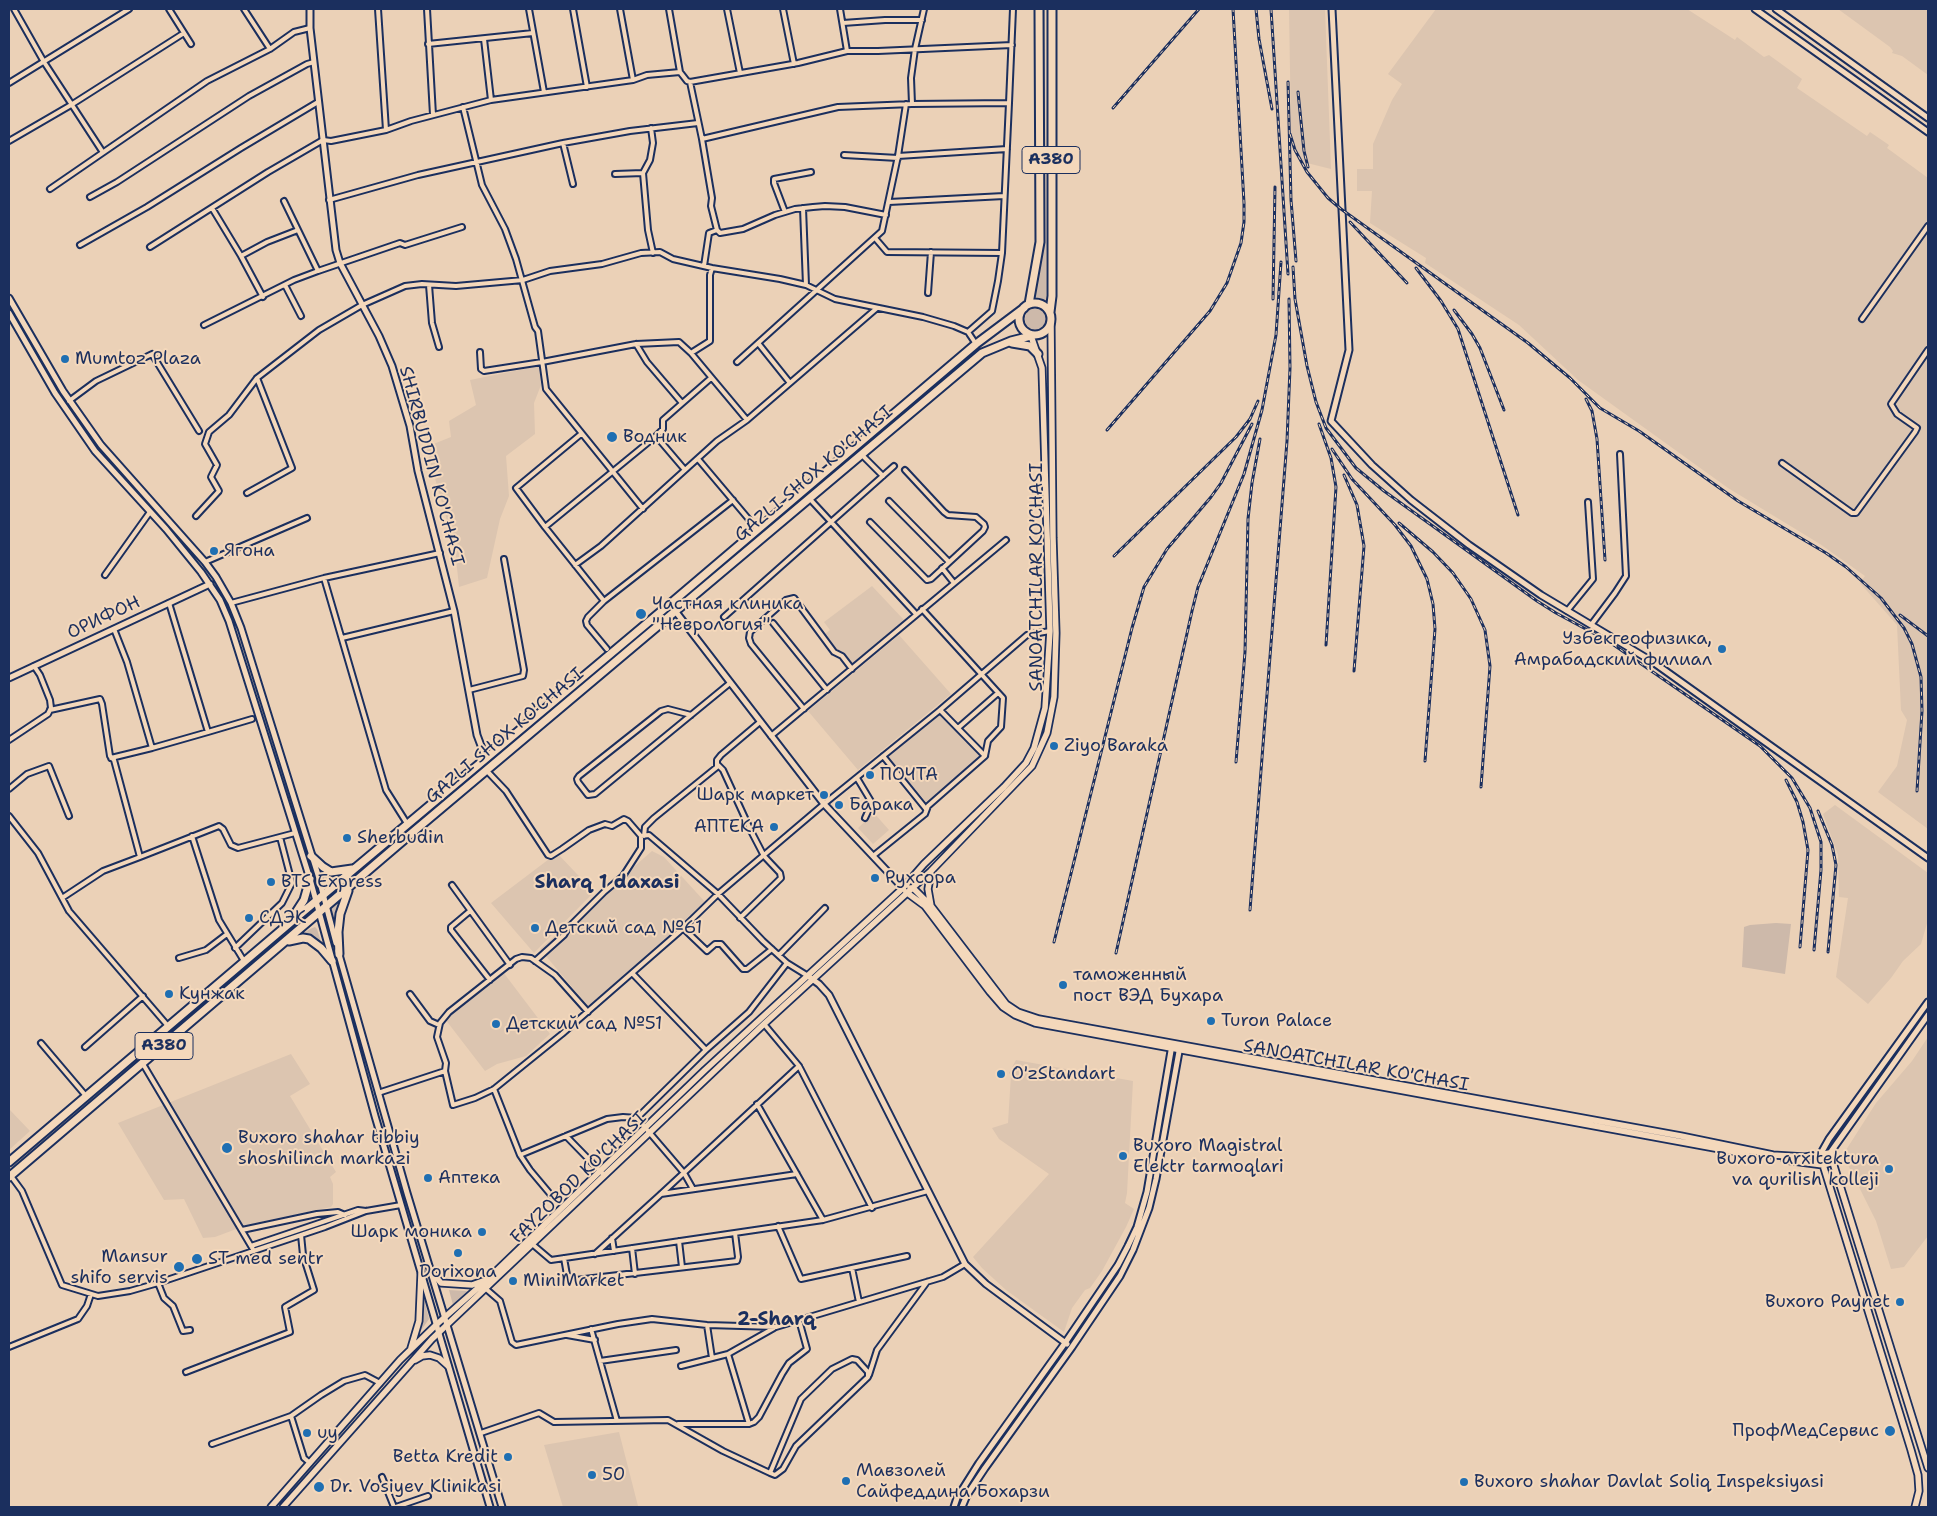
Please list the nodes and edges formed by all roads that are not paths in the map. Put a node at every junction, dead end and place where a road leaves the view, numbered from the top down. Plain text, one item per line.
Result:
1 (14, 9) edge
2 (129, 9) edge
3 (169, 9) edge
4 (244, 9) edge
5 (310, 9) edge
6 (378, 9) edge
7 (427, 9) edge
8 (529, 9) edge
9 (573, 9) edge
10 (620, 9) edge
11 (669, 9) edge
12 (727, 9) edge
13 (783, 9) edge
14 (840, 9) edge
15 (924, 9) edge
16 (1013, 9) edge
17 (1039, 9) edge
18 (1052, 9) edge
19 (1332, 9) edge
20 (1755, 9) edge
21 (1776, 9) edge
22 (922, 20) junction
23 (843, 23) junction
24 (310, 28) junction
25 (184, 33) junction
26 (534, 33) junction
27 (484, 39) junction
28 (191, 44) dead end
29 (428, 44) junction
30 (1012, 44) junction
31 (270, 49) junction
32 (915, 49) junction
33 (847, 51) junction
34 (44, 62) junction
35 (314, 62) junction
36 (794, 64) junction
37 (680, 72) junction
38 (740, 74) junction
39 (633, 80) junction
40 (690, 82) junction
41 (9, 83) edge
42 (587, 87) junction
43 (544, 92) junction
44 (491, 100) junction
45 (318, 102) junction
46 (906, 104) junction
47 (912, 104) junction
48 (1009, 104) junction
49 (71, 105) junction
50 (463, 107) junction
51 (433, 115) junction
52 (1928, 118) edge
53 (698, 123) junction
54 (651, 128) junction
55 (386, 130) junction
56 (1928, 132) edge
57 (702, 139) junction
58 (323, 140) junction
59 (9, 142) edge
60 (563, 143) junction
61 (1007, 149) junction
62 (102, 151) junction
63 (844, 155) dead end
64 (898, 157) junction
65 (476, 161) junction
66 (811, 172) dead end
67 (643, 173) junction
68 (615, 174) dead end
69 (573, 184) dead end
70 (50, 189) dead end
71 (90, 196) dead end
72 (1004, 196) junction
73 (329, 200) junction
74 (284, 201) dead end
75 (889, 202) junction
76 (1033, 205) dead end
77 (212, 208) junction
78 (803, 208) junction
79 (785, 212) junction
80 (886, 215) junction
81 (1040, 215) junction
82 (1928, 226) edge
83 (462, 227) dead end
84 (298, 230) junction
85 (717, 230) junction
86 (875, 238) junction
87 (80, 245) dead end
88 (150, 247) dead end
89 (931, 252) junction
90 (653, 253) junction
91 (1002, 254) junction
92 (241, 256) junction
93 (340, 263) junction
94 (704, 266) junction
95 (712, 268) junction
96 (318, 271) junction
97 (523, 280) junction
98 (286, 285) junction
99 (428, 285) junction
100 (806, 285) junction
101 (818, 290) junction
102 (928, 293) dead end
103 (263, 297) junction
104 (9, 298) edge
105 (362, 305) junction
106 (1026, 306) junction
107 (876, 308) junction
108 (1050, 312) junction
109 (9, 313) edge
110 (301, 316) dead end
111 (1862, 319) dead end
112 (1051, 323) junction
113 (204, 325) dead end
114 (968, 332) junction
115 (1031, 336) junction
116 (1004, 343) junction
117 (636, 344) junction
118 (758, 344) junction
119 (976, 344) junction
120 (439, 347) dead end
121 (1928, 350) edge
122 (480, 352) dead end
123 (691, 353) junction
124 (1038, 354) junction
125 (542, 362) junction
126 (737, 362) dead end
127 (257, 378) junction
128 (710, 378) junction
129 (790, 383) junction
130 (69, 401) junction
131 (682, 403) junction
132 (747, 420) junction
133 (199, 431) dead end
134 (581, 434) junction
135 (656, 436) junction
136 (861, 454) junction
137 (1620, 454) dead end
138 (698, 459) junction
139 (1782, 463) dead end
140 (894, 466) dead end
141 (685, 470) junction
142 (905, 470) dead end
143 (613, 472) junction
144 (883, 476) junction
145 (247, 493) dead end
146 (809, 498) junction
147 (732, 500) junction
148 (889, 501) dead end
149 (1588, 502) dead end
150 (643, 509) junction
151 (150, 512) junction
152 (196, 516) dead end
153 (308, 518) dead end
154 (832, 522) junction
155 (870, 522) dead end
156 (172, 524) junction
157 (545, 527) junction
158 (166, 529) junction
159 (756, 529) junction
160 (1049, 538) junction
161 (1006, 540) dead end
162 (440, 553) junction
163 (504, 559) dead end
164 (205, 562) junction
165 (949, 562) junction
166 (575, 565) junction
167 (942, 568) junction
168 (105, 575) dead end
169 (324, 578) junction
170 (954, 583) junction
171 (210, 584) junction
172 (604, 601) junction
173 (169, 603) junction
174 (231, 603) junction
175 (454, 610) junction
176 (922, 610) junction
177 (1567, 611) junction
178 (676, 612) junction
179 (916, 614) junction
180 (724, 617) dead end
181 (772, 623) dead end
182 (1590, 625) junction
183 (114, 629) junction
184 (1050, 631) junction
185 (342, 638) junction
186 (607, 649) dead end
187 (34, 666) junction
188 (852, 669) junction
189 (980, 674) junction
190 (9, 678) edge
191 (730, 683) junction
192 (469, 690) junction
193 (826, 690) junction
194 (998, 693) junction
195 (804, 709) junction
196 (50, 710) junction
197 (940, 710) junction
198 (691, 715) junction
199 (252, 719) dead end
200 (760, 722) junction
201 (958, 728) junction
202 (208, 732) junction
203 (771, 736) junction
204 (9, 740) edge
205 (152, 748) junction
206 (883, 756) junction
207 (985, 756) junction
208 (111, 758) junction
209 (486, 759) junction
210 (718, 764) junction
211 (487, 771) junction
212 (856, 778) junction
213 (9, 789) edge
214 (824, 804) junction
215 (926, 809) junction
216 (9, 816) edge
217 (69, 816) dead end
218 (864, 818) dead end
219 (408, 825) junction
220 (295, 833) junction
221 (192, 836) junction
222 (643, 836) junction
223 (280, 837) junction
224 (311, 856) junction
225 (764, 856) junction
226 (873, 856) junction
227 (140, 857) junction
228 (1928, 858) edge
229 (924, 864) junction
230 (355, 868) junction
231 (931, 871) junction
232 (310, 879) junction
233 (921, 880) junction
234 (452, 885) dead end
235 (351, 886) junction
236 (913, 888) junction
237 (905, 891) junction
238 (718, 894) junction
239 (324, 895) junction
240 (923, 897) junction
241 (62, 898) junction
242 (315, 901) junction
243 (327, 906) junction
244 (928, 906) junction
245 (825, 908) dead end
246 (470, 911) junction
247 (318, 913) junction
248 (740, 918) junction
249 (290, 922) junction
250 (684, 928) junction
251 (226, 934) junction
252 (286, 942) junction
253 (235, 948) junction
254 (772, 949) junction
255 (339, 954) junction
256 (779, 955) junction
257 (179, 958) dead end
258 (244, 961) junction
259 (332, 961) junction
260 (535, 961) junction
261 (787, 963) junction
262 (510, 965) junction
263 (632, 973) junction
264 (810, 978) junction
265 (490, 980) junction
266 (410, 994) dead end
267 (143, 996) junction
268 (1928, 1002) edge
269 (588, 1012) junction
270 (1928, 1015) edge
271 (764, 1024) junction
272 (439, 1025) junction
273 (168, 1026) junction
274 (41, 1043) dead end
275 (1172, 1045) junction
276 (85, 1046) dead end
277 (1180, 1046) junction
278 (706, 1050) junction
279 (142, 1064) junction
280 (799, 1066) junction
281 (445, 1071) junction
282 (494, 1089) junction
283 (378, 1093) junction
284 (369, 1095) junction
285 (86, 1096) junction
286 (757, 1104) junction
287 (384, 1114) junction
288 (375, 1116) junction
289 (637, 1118) junction
290 (644, 1127) junction
291 (649, 1133) junction
292 (566, 1136) junction
293 (1830, 1153) junction
294 (520, 1155) junction
295 (1820, 1155) junction
296 (9, 1162) edge
297 (1833, 1162) junction
298 (1823, 1165) junction
299 (602, 1173) junction
300 (684, 1173) junction
301 (797, 1174) junction
302 (10, 1176) edge
303 (692, 1189) junction
304 (928, 1191) junction
305 (662, 1194) junction
306 (551, 1195) dead end
307 (401, 1205) junction
308 (872, 1208) junction
309 (366, 1211) junction
310 (345, 1214) junction
311 (823, 1220) junction
312 (778, 1226) junction
313 (242, 1230) junction
314 (735, 1233) junction
315 (301, 1235) junction
316 (612, 1238) junction
317 (678, 1241) junction
318 (530, 1242) junction
319 (251, 1246) junction
320 (632, 1248) junction
321 (254, 1251) junction
322 (614, 1251) junction
323 (595, 1254) junction
324 (907, 1256) dead end
325 (564, 1258) junction
326 (965, 1264) junction
327 (682, 1268) junction
328 (852, 1268) junction
329 (430, 1271) junction
330 (421, 1274) junction
331 (635, 1274) junction
332 (488, 1279) junction
333 (927, 1282) junction
334 (158, 1283) junction
335 (485, 1288) junction
336 (90, 1294) junction
337 (859, 1302) junction
338 (444, 1317) junction
339 (799, 1320) junction
340 (436, 1325) junction
341 (446, 1325) junction
342 (707, 1325) junction
343 (776, 1327) junction
344 (592, 1329) junction
345 (190, 1330) dead end
346 (438, 1333) junction
347 (564, 1334) junction
348 (594, 1340) junction
349 (1066, 1343) junction
350 (9, 1347) edge
351 (1072, 1348) junction
352 (410, 1350) junction
353 (676, 1350) dead end
354 (728, 1354) junction
355 (712, 1358) junction
356 (411, 1362) junction
357 (600, 1362) junction
358 (448, 1366) junction
359 (681, 1366) dead end
360 (186, 1372) dead end
361 (869, 1374) junction
362 (380, 1383) junction
363 (1906, 1398) junction
364 (1896, 1401) junction
365 (291, 1416) junction
366 (617, 1421) junction
367 (675, 1424) junction
368 (749, 1424) junction
369 (480, 1433) junction
370 (212, 1444) dead end
371 (310, 1463) junction
372 (1928, 1468) edge
373 (770, 1474) junction
374 (382, 1476) dead end
375 (428, 1496) dead end
376 (271, 1507) edge
377 (283, 1507) edge
378 (395, 1507) edge
379 (490, 1507) edge
380 (502, 1507) edge
381 (954, 1507) edge
382 (962, 1507) edge
383 (1915, 1507) edge

1 - 34 street
2 - 34 street
3 - 25 street
4 - 31 street
5 - 24 main road, SHIRBUDDIN KO'CHASI
6 - 55 street
7 - 29 street
8 - 26 street
9 - 42 street
10 - 39 street
11 - 37 street
12 - 38 street
13 - 36 street
14 - 23 street
15 - 22 street
16 - 30 street
17 - 81 highway, A380
18 - 108 highway, A380
19 - 177 main road
20 - 56 main road
21 - 52 main road
22 - 23 street
22 - 32 street
23 - 33 street
24 - 31 street
24 - 35 main road, SHIRBUDDIN KO'CHASI
25 - 28 street
25 - 49 street
26 - 27 street
26 - 43 street
27 - 29 street
27 - 44 street
29 - 51 street
30 - 32 street
30 - 48 street
31 - 62 street
32 - 33 street
32 - 47 street
33 - 36 street
34 - 41 street
34 - 49 street
35 - 45 main road, SHIRBUDDIN KO'CHASI
35 - 71 street
36 - 38 street
37 - 39 street
37 - 40 street
38 - 40 street
39 - 42 street
40 - 53 street
42 - 43 street
43 - 44 street
44 - 50 street
45 - 58 main road, SHIRBUDDIN KO'CHASI
45 - 87 street
46 - 47 street
46 - 57 street
46 - 64 street
47 - 48 street
48 - 61 street
49 - 59 street
49 - 62 street
50 - 51 street
50 - 65 street
51 - 55 street
53 - 54 street
53 - 57 street
54 - 60 street
54 - 67 street
55 - 58 street
57 - 85 street
58 - 73 main road, SHIRBUDDIN KO'CHASI
58 - 77 street
60 - 65 street
60 - 69 street
61 - 64 street
61 - 72 street
62 - 70 street
63 - 64 street
64 - 75 street
65 - 73 street
65 - 97 street
66 - 79 street
67 - 68 street
67 - 90 street
72 - 75 street
72 - 91 street
73 - 93 main road, SHIRBUDDIN KO'CHASI
74 - 84 street
75 - 80 street
76 - 81 highway
77 - 88 street
77 - 92 street
78 - 79 street
78 - 80 street
78 - 100 street
79 - 85 street
80 - 86 street
81 - 106 highway, A380
82 - 111 street
83 - 93 street
84 - 92 street
84 - 96 street
85 - 94 street
86 - 89 street
86 - 101 street
89 - 91 street
89 - 102 street
90 - 94 street
90 - 97 street
91 - 114 street
92 - 103 street
93 - 96 street
93 - 105 main road, SHIRBUDDIN KO'CHASI
94 - 95 street
95 - 100 street
95 - 123 street
96 - 98 street
97 - 99 street
97 - 125 street
98 - 103 street
98 - 110 street
99 - 105 street
99 - 120 street
100 - 101 street
101 - 107 street
101 - 118 street
103 - 113 street
104 - 130 main road
105 - 127 street
105 - 162 main road, SHIRBUDDIN KO'CHASI
106 - 108 highway
106 - 115 highway
106 - 119 highway, GAZLI SHOX KO'CHASI / A380
107 - 114 street
107 - 129 street
108 - 112 highway
109 - 151 main road
112 - 115 highway
112 - 160 main road, SANOATCHILAR KO'CHASI
114 - 119 street
115 - 116 highway, GAZLI SHOX KO'CHASI / A380
115 - 124 main road
116 - 124 highway
116 - 136 highway, GAZLI SHOX KO'CHASI / A380
117 - 123 street
117 - 125 street
117 - 131 street
118 - 126 street
118 - 129 street
119 - 159 highway, GAZLI SHOX KO'CHASI / A380
121 - 139 street
122 - 125 street
123 - 128 street
124 - 160 main road
125 - 134 street
127 - 145 street
127 - 152 street
128 - 131 street
128 - 132 street
129 - 132 street
130 - 133 street
130 - 156 main road
131 - 135 street
132 - 138 street
134 - 143 street
134 - 157 street
135 - 141 street
135 - 143 street
136 - 144 street
136 - 146 highway, GAZLI SHOX KO'CHASI / A380
137 - 182 street
138 - 141 street
138 - 147 street
140 - 144 street
141 - 150 street
142 - 165 street
143 - 150 street
143 - 157 street
144 - 154 street
146 - 154 street
146 - 178 highway, GAZLI SHOX KO'CHASI / A380
147 - 159 street
147 - 172 street
148 - 165 street
149 - 177 street
150 - 166 street
151 - 158 main road
151 - 168 street
153 - 164 street
154 - 179 street
154 - 180 street
155 - 167 street
156 - 158 main road
156 - 164 main road
157 - 166 street
158 - 171 main road
159 - 209 highway, GAZLI SHOX KO'CHASI / A380
160 - 184 main road, SANOATCHILAR KO'CHASI
160 - 231 main road, SANOATCHILAR KO'CHASI
161 - 170 street
162 - 169 street
162 - 175 main road, SHIRBUDDIN KO'CHASI
163 - 192 street
164 - 174 main road
165 - 167 street
166 - 172 street
167 - 170 street
169 - 174 street
169 - 185 street
170 - 176 street
171 - 173 main road, ОРИФОН
171 - 220 main road
172 - 186 street
173 - 183 main road, ОРИФОН
173 - 202 street
174 - 224 main road
175 - 185 street
175 - 192 main road, SHIRBUDDIN KO'CHASI
176 - 179 street
176 - 189 street
177 - 182 main road
178 - 191 main road
178 - 211 highway, GAZLI SHOX KO'CHASI / A380
179 - 188 street
181 - 193 street
182 - 228 main road
183 - 187 main road, ОРИФОН
183 - 205 street
184 - 189 street
184 - 229 main road, SANOATCHILAR KO'CHASI
185 - 219 street
187 - 190 main road, ОРИФОН
187 - 196 street
188 - 193 street
188 - 195 street
189 - 194 street
189 - 197 street
191 - 198 street
191 - 200 main road
192 - 209 main road, SHIRBUDDIN KO'CHASI
193 - 195 street
194 - 201 street
194 - 207 street
195 - 203 street
196 - 204 street
196 - 208 street
197 - 201 street
197 - 206 street
198 - 198 street
199 - 202 street
200 - 203 main road
200 - 210 street
201 - 207 street
202 - 205 street
203 - 214 main road
205 - 208 street
206 - 212 street
206 - 215 street
207 - 215 street
208 - 227 street
209 - 219 highway, GAZLI SHOX KO'CHASI / A380
210 - 222 street
210 - 225 street
211 - 222 street
211 - 235 highway, GAZLI SHOX KO'CHASI / A380
212 - 214 street
212 - 218 street
213 - 217 street
214 - 225 street
214 - 226 main road
215 - 226 street
216 - 241 street
219 - 230 highway, GAZLI SHOX KO'CHASI / A380
220 - 223 street
220 - 232 main road
221 - 223 street
221 - 227 street
221 - 251 street
222 - 238 street
222 - 260 street
223 - 253 street
224 - 230 highway
224 - 239 main road
225 - 238 street
225 - 248 street
226 - 237 main road
227 - 241 street
229 - 233 main road
229 - 237 main road, SANOATCHILAR KO'CHASI
230 - 239 highway, GAZLI SHOX KO'CHASI / A380
231 - 233 main road, SANOATCHILAR KO'CHASI
231 - 244 main road
232 - 242 main road
232 - 249 highway
233 - 236 main road, SANOATCHILAR KO'CHASI
233 - 240 main road
234 - 246 street
235 - 243 highway, GAZLI SHOX KO'CHASI / A380
235 - 255 highway
236 - 237 main road, FAYZOBOD KO'CHASI
236 - 240 main road, SANOATCHILAR KO'CHASI
237 - 244 main road, SANOATCHILAR KO'CHASI
237 - 264 main road, FAYZOBOD KO'CHASI
238 - 248 street
238 - 250 street
239 - 242 highway, GAZLI SHOX KO'CHASI / A380
239 - 243 main road
240 - 244 main road, SANOATCHILAR KO'CHASI
241 - 267 street
242 - 247 main road
242 - 249 highway, GAZLI SHOX KO'CHASI / A380
243 - 247 highway, GAZLI SHOX KO'CHASI / A380
243 - 255 main road
244 - 275 main road, SANOATCHILAR KO'CHASI
245 - 256 street
246 - 262 street
246 - 265 street
247 - 252 highway, GAZLI SHOX KO'CHASI / A380
247 - 259 main road
248 - 254 street
249 - 258 highway, GAZLI SHOX KO'CHASI / A380
250 - 254 street
250 - 263 street
251 - 253 street
251 - 257 street
252 - 259 highway
252 - 279 highway, GAZLI SHOX KO'CHASI / A380
253 - 258 street
254 - 256 street
255 - 283 main road
256 - 261 street
258 - 273 highway, GAZLI SHOX KO'CHASI / A380
259 - 284 main road
260 - 262 street
260 - 269 street
261 - 264 street
261 - 278 street
262 - 265 street
263 - 269 street
263 - 278 street
264 - 271 main road, FAYZOBOD KO'CHASI
264 - 290 main road
264 - 304 main road
265 - 272 street
266 - 272 street
267 - 273 street
267 - 276 street
268 - 295 main road
269 - 282 street
270 - 293 main road
271 - 280 street
271 - 291 main road, FAYZOBOD KO'CHASI
272 - 281 street
273 - 285 highway, GAZLI SHOX KO'CHASI / A380
274 - 285 street
275 - 277 main road, SANOATCHILAR KO'CHASI
275 - 349 main road
277 - 295 main road, SANOATCHILAR KO'CHASI
277 - 298 main road, SANOATCHILAR KO'CHASI
277 - 351 main road
278 - 289 street
279 - 302 highway, GAZLI SHOX KO'CHASI / A380
279 - 313 street
280 - 286 street
280 - 308 street
281 - 282 street
281 - 283 street
282 - 294 street
283 - 284 main road
283 - 287 main road
284 - 288 main road
285 - 296 highway, GAZLI SHOX KO'CHASI / A380
286 - 300 street
286 - 301 street
287 - 288 main road
287 - 329 main road
288 - 307 main road
289 - 290 street
289 - 292 street
290 - 291 street
290 - 299 main road
291 - 299 main road, FAYZOBOD KO'CHASI
291 - 300 street
292 - 294 street
292 - 299 street
293 - 295 main road, SANOATCHILAR KO'CHASI
293 - 297 main road
294 - 306 street
295 - 298 main road
297 - 298 main road, SANOATCHILAR KO'CHASI
297 - 363 main road
298 - 364 main road
299 - 318 main road, FAYZOBOD KO'CHASI
300 - 303 street
300 - 305 street
301 - 303 street
301 - 311 street
302 - 336 street
303 - 305 street
304 - 308 street
304 - 326 main road
305 - 316 street
307 - 309 street
307 - 330 main road
308 - 311 street
309 - 310 street
309 - 315 street
310 - 313 street
310 - 319 street
311 - 312 street
312 - 314 street
312 - 328 street
313 - 319 street
314 - 317 street
314 - 327 street
315 - 321 street
315 - 360 street
316 - 322 street
316 - 323 street
317 - 320 street
317 - 327 street
318 - 325 street
318 - 332 main road
318 - 335 main road, FAYZOBOD KO'CHASI
319 - 321 street
320 - 322 street
320 - 331 street
321 - 334 street
322 - 323 street
323 - 325 street
324 - 328 street
325 - 331 street
326 - 333 street
326 - 349 main road
327 - 331 street
328 - 337 street
329 - 332 main road
329 - 338 main road
330 - 340 main road
330 - 352 main road
332 - 338 main road
333 - 337 street
333 - 361 street
334 - 336 street
334 - 345 street
335 - 341 main road, FAYZOBOD KO'CHASI
335 - 347 street
336 - 350 street
337 - 339 street
338 - 340 main road
338 - 341 main road
339 - 343 street
339 - 368 street
340 - 346 main road
340 - 352 main road
341 - 346 main road, FAYZOBOD KO'CHASI
341 - 369 main road
342 - 343 street
342 - 344 street
342 - 355 street
343 - 354 street
344 - 347 street
344 - 348 street
346 - 356 main road, FAYZOBOD KO'CHASI
346 - 358 main road
347 - 348 street
348 - 357 street
349 - 351 main road
349 - 381 main road
351 - 382 main road
352 - 362 main road
353 - 357 street
354 - 355 street
354 - 368 street
355 - 359 street
356 - 358 main road
356 - 377 main road, FAYZOBOD KO'CHASI
357 - 366 street
358 - 379 main road
361 - 373 street
361 - 373 street
362 - 365 street
362 - 371 main road
363 - 364 main road
363 - 372 main road
364 - 383 main road
365 - 370 street
365 - 371 street
366 - 367 street
366 - 369 street
367 - 368 street
367 - 373 street
369 - 380 main road
371 - 376 main road
374 - 378 street
375 - 378 street

